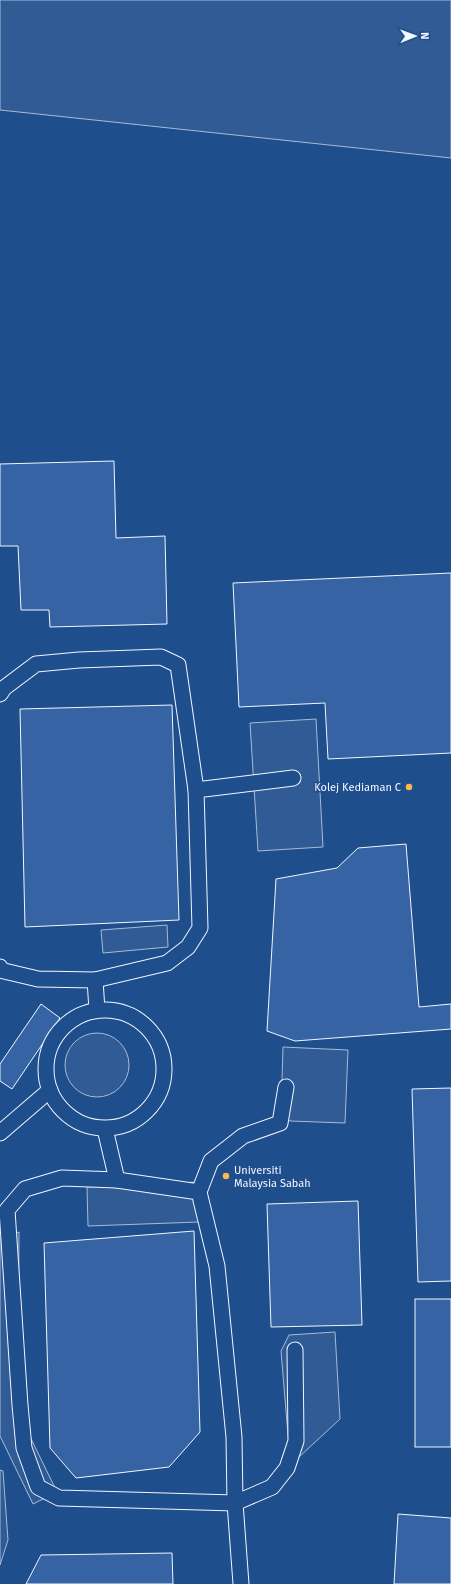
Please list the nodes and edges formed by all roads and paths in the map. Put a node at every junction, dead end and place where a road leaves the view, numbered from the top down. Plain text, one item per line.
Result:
1 (0, 694) edge
2 (293, 778) dead end
3 (196, 790) junction
4 (0, 967) edge
5 (0, 970) edge
6 (95, 980) junction
7 (97, 1010) junction
8 (286, 1087) dead end
9 (50, 1090) junction
10 (106, 1129) junction
11 (0, 1133) edge
12 (117, 1180) junction
13 (199, 1192) junction
14 (295, 1350) dead end
15 (235, 1503) junction
16 (240, 1584) edge

1 - 3 lane
2 - 3 lane
3 - 6 lane
4 - 5 lane
5 - 6 lane
6 - 7 lane
7 - 9 lane
7 - 10 lane
8 - 13 lane
9 - 10 lane
9 - 11 lane
10 - 12 lane
12 - 13 lane
12 - 15 lane
13 - 15 lane
14 - 15 lane
15 - 16 lane

